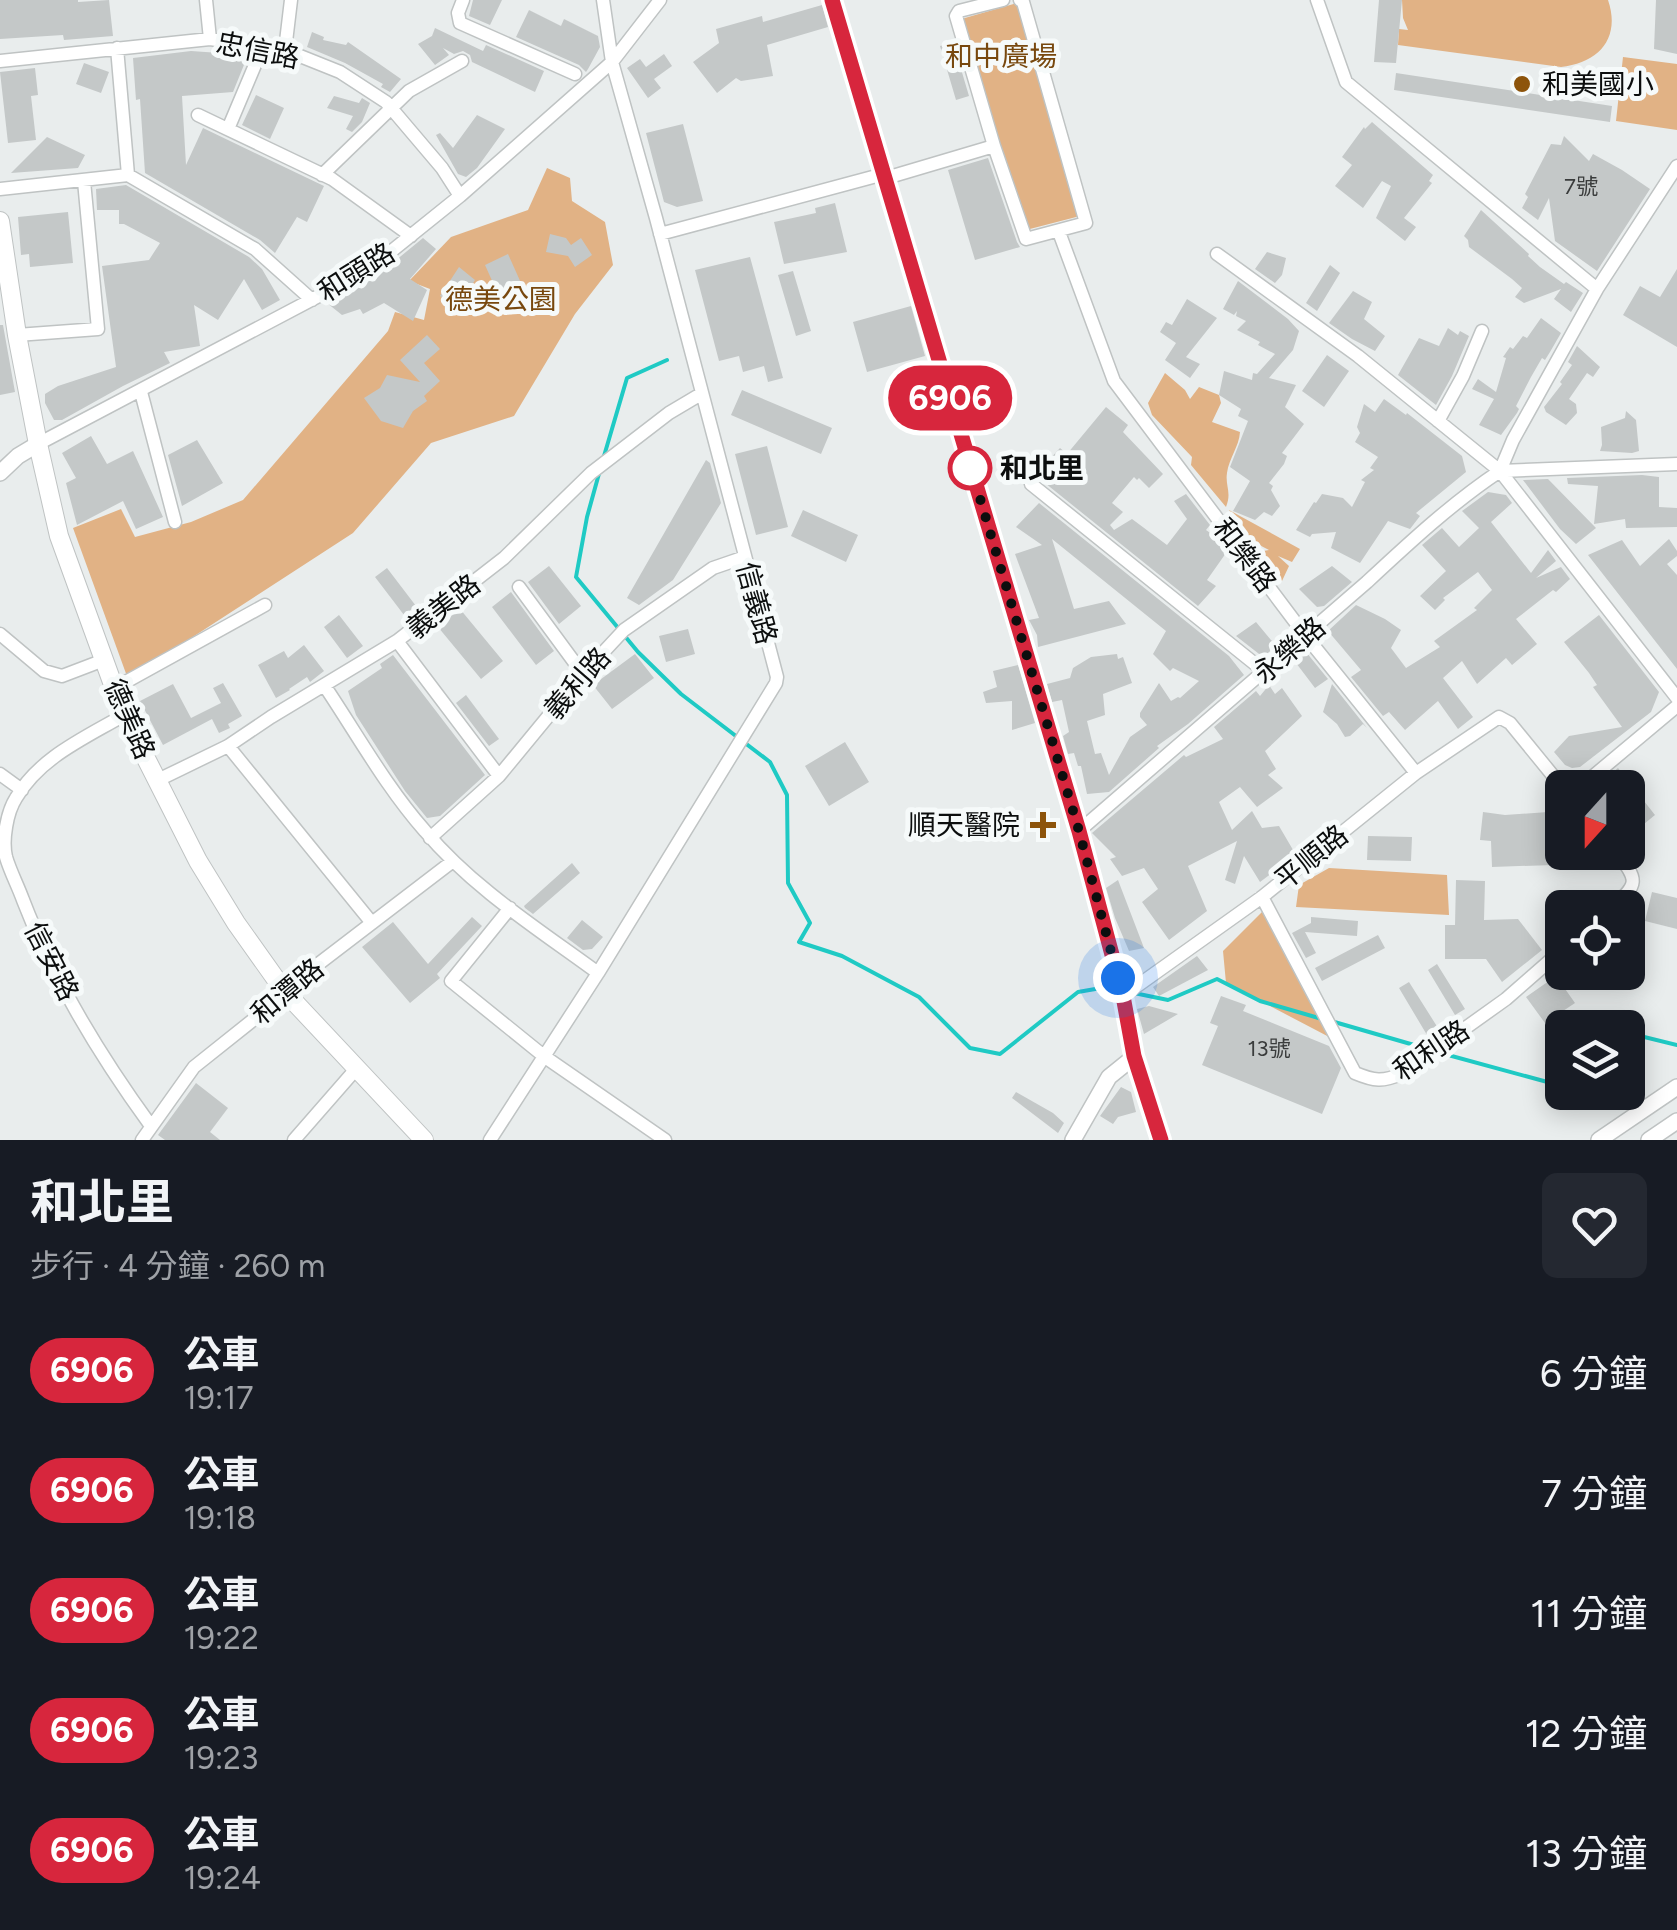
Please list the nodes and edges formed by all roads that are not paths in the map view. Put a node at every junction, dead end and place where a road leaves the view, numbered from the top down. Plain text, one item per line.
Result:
1 (206, 0) edge
2 (291, 0) edge
3 (463, 0) edge
4 (604, 0) edge
5 (660, 0) edge
6 (832, 0) edge
7 (1003, 0) edge
8 (1022, 0) edge
9 (1317, 0) edge
10 (210, 38) junction
11 (263, 46) junction
12 (117, 48) junction
13 (285, 50) junction
14 (0, 61) edge
15 (462, 62) dead end
16 (612, 62) junction
17 (575, 74) dead end
18 (392, 108) junction
19 (198, 116) dead end
20 (228, 129) junction
21 (994, 146) junction
22 (1677, 166) edge
23 (128, 174) junction
24 (322, 175) junction
25 (885, 176) junction
26 (84, 181) junction
27 (0, 189) edge
28 (460, 196) junction
29 (0, 221) edge
30 (1059, 232) junction
31 (660, 234) junction
32 (411, 236) junction
33 (1217, 254) dead end
34 (1597, 289) junction
35 (312, 300) junction
36 (1482, 331) dead end
37 (17, 335) junction
38 (702, 394) junction
39 (142, 398) junction
40 (1438, 420) junction
41 (38, 444) junction
42 (1677, 464) edge
43 (1500, 471) junction
44 (0, 473) edge
45 (1031, 484) dead end
46 (175, 522) dead end
47 (745, 557) junction
48 (519, 587) dead end
49 (266, 605) dead end
50 (0, 634) edge
51 (1305, 635) junction
52 (397, 641) junction
53 (104, 660) junction
54 (1264, 672) junction
55 (584, 674) junction
56 (324, 686) junction
57 (114, 690) junction
58 (1677, 698) edge
59 (1677, 706) edge
60 (124, 715) junction
61 (228, 746) junction
62 (1548, 770) edge
63 (1601, 770) edge
64 (1416, 773) junction
65 (0, 774) edge
66 (499, 776) junction
67 (158, 780) junction
68 (22, 790) junction
69 (1079, 831) junction
70 (430, 838) junction
71 (453, 861) junction
72 (1262, 897) junction
73 (510, 908) junction
74 (372, 923) junction
75 (1545, 965) edge
76 (598, 973) junction
77 (284, 992) junction
78 (1123, 996) junction
79 (1134, 1056) junction
80 (545, 1057) junction
81 (356, 1069) junction
82 (1677, 1087) edge
83 (1677, 1121) edge
84 (151, 1126) junction
85 (142, 1140) edge
86 (294, 1140) edge
87 (424, 1140) edge
88 (490, 1140) edge
89 (665, 1140) edge
90 (1072, 1140) edge
91 (1160, 1140) edge
92 (1600, 1140) edge
93 (1649, 1140) edge

1 - 10 street
2 - 13 street
3 - 17 street
4 - 16 street, 信義路
5 - 16 street, 和頭路
6 - 25 street
7 - 21 street
8 - 30 street
9 - 34 street
10 - 11 street, 忠信路
10 - 12 street, 忠信路
11 - 13 street, 忠信路
11 - 20 street
12 - 14 street, 忠信路
12 - 23 street
13 - 18 street, 忠信路
15 - 18 street
16 - 28 street, 和頭路
16 - 31 street, 信義路
18 - 24 street
18 - 28 street, 忠信路
19 - 20 street
20 - 24 street
21 - 25 street
21 - 30 street
22 - 34 street
23 - 26 street
23 - 35 street
24 - 32 street
25 - 31 street
25 - 69 street
26 - 27 street
26 - 37 street
28 - 32 street, 和頭路
29 - 37 main road, 德美路
30 - 51 street, 和樂路
31 - 38 street, 信義路
32 - 35 street, 和頭路
33 - 40 street
34 - 43 street
35 - 39 street, 和頭路
36 - 40 street
37 - 41 main road, 德美路
38 - 47 street, 信義路
38 - 52 street, 義美路
39 - 41 street, 和頭路
39 - 46 street
40 - 43 street
41 - 44 street, 和頭路
41 - 53 main road, 德美路
42 - 43 street
43 - 51 street, 永樂路
43 - 58 street
45 - 54 street
47 - 55 street, 義利路
47 - 76 street, 信義路
48 - 55 street
49 - 57 street
50 - 53 street
51 - 54 street, 永樂路
51 - 64 street, 和樂路
52 - 56 street, 義美路
52 - 66 street
53 - 57 main road, 德美路
54 - 69 street, 永樂路
55 - 66 street, 義利路
56 - 61 street, 義美路
56 - 70 street
57 - 60 main road, 德美路
59 - 63 street
60 - 67 main road, 德美路
60 - 68 street, 信安路
61 - 67 street, 義美路
61 - 74 street
62 - 64 street, 平順路
64 - 72 street, 平順路
65 - 68 street
66 - 70 street, 義利路
67 - 77 main road, 德美路
68 - 84 street, 信安路
69 - 78 street
70 - 71 street
71 - 73 street
71 - 74 street, 和潭路
72 - 75 street, 和利路
72 - 78 street, 平順路
73 - 76 street
73 - 80 street
74 - 77 street, 和潭路
76 - 80 street, 信義路
77 - 81 main road, 德美路
77 - 84 street, 和潭路
78 - 79 street
79 - 90 street
79 - 91 street
80 - 88 street, 信義路
80 - 89 street
81 - 86 street
81 - 87 main road, 德美路
82 - 92 street
83 - 93 street
84 - 85 street, 和潭路

